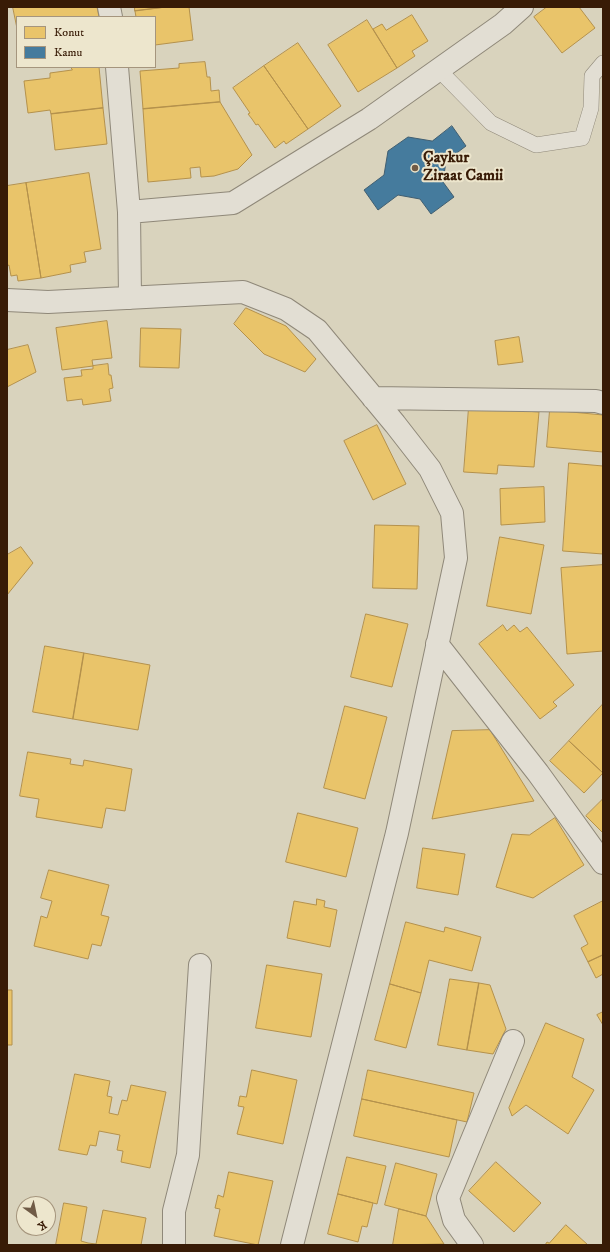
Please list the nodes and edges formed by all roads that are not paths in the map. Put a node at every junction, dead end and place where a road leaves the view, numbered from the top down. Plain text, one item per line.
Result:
1 (522, 7) edge
2 (603, 63) edge
3 (117, 68) edge
4 (439, 70) junction
5 (129, 212) junction
6 (130, 298) junction
7 (7, 300) edge
8 (373, 398) junction
9 (603, 403) edge
10 (437, 644) junction
11 (603, 863) edge
12 (200, 965) dead end
13 (513, 1041) dead end
14 (174, 1245) edge
15 (292, 1245) edge
16 (472, 1245) edge

1 - 4 street
2 - 4 lane
3 - 5 street
4 - 5 street
5 - 6 street
6 - 7 street
6 - 8 street
8 - 9 street
8 - 10 street
10 - 11 street
10 - 15 street
12 - 14 street
13 - 16 street

